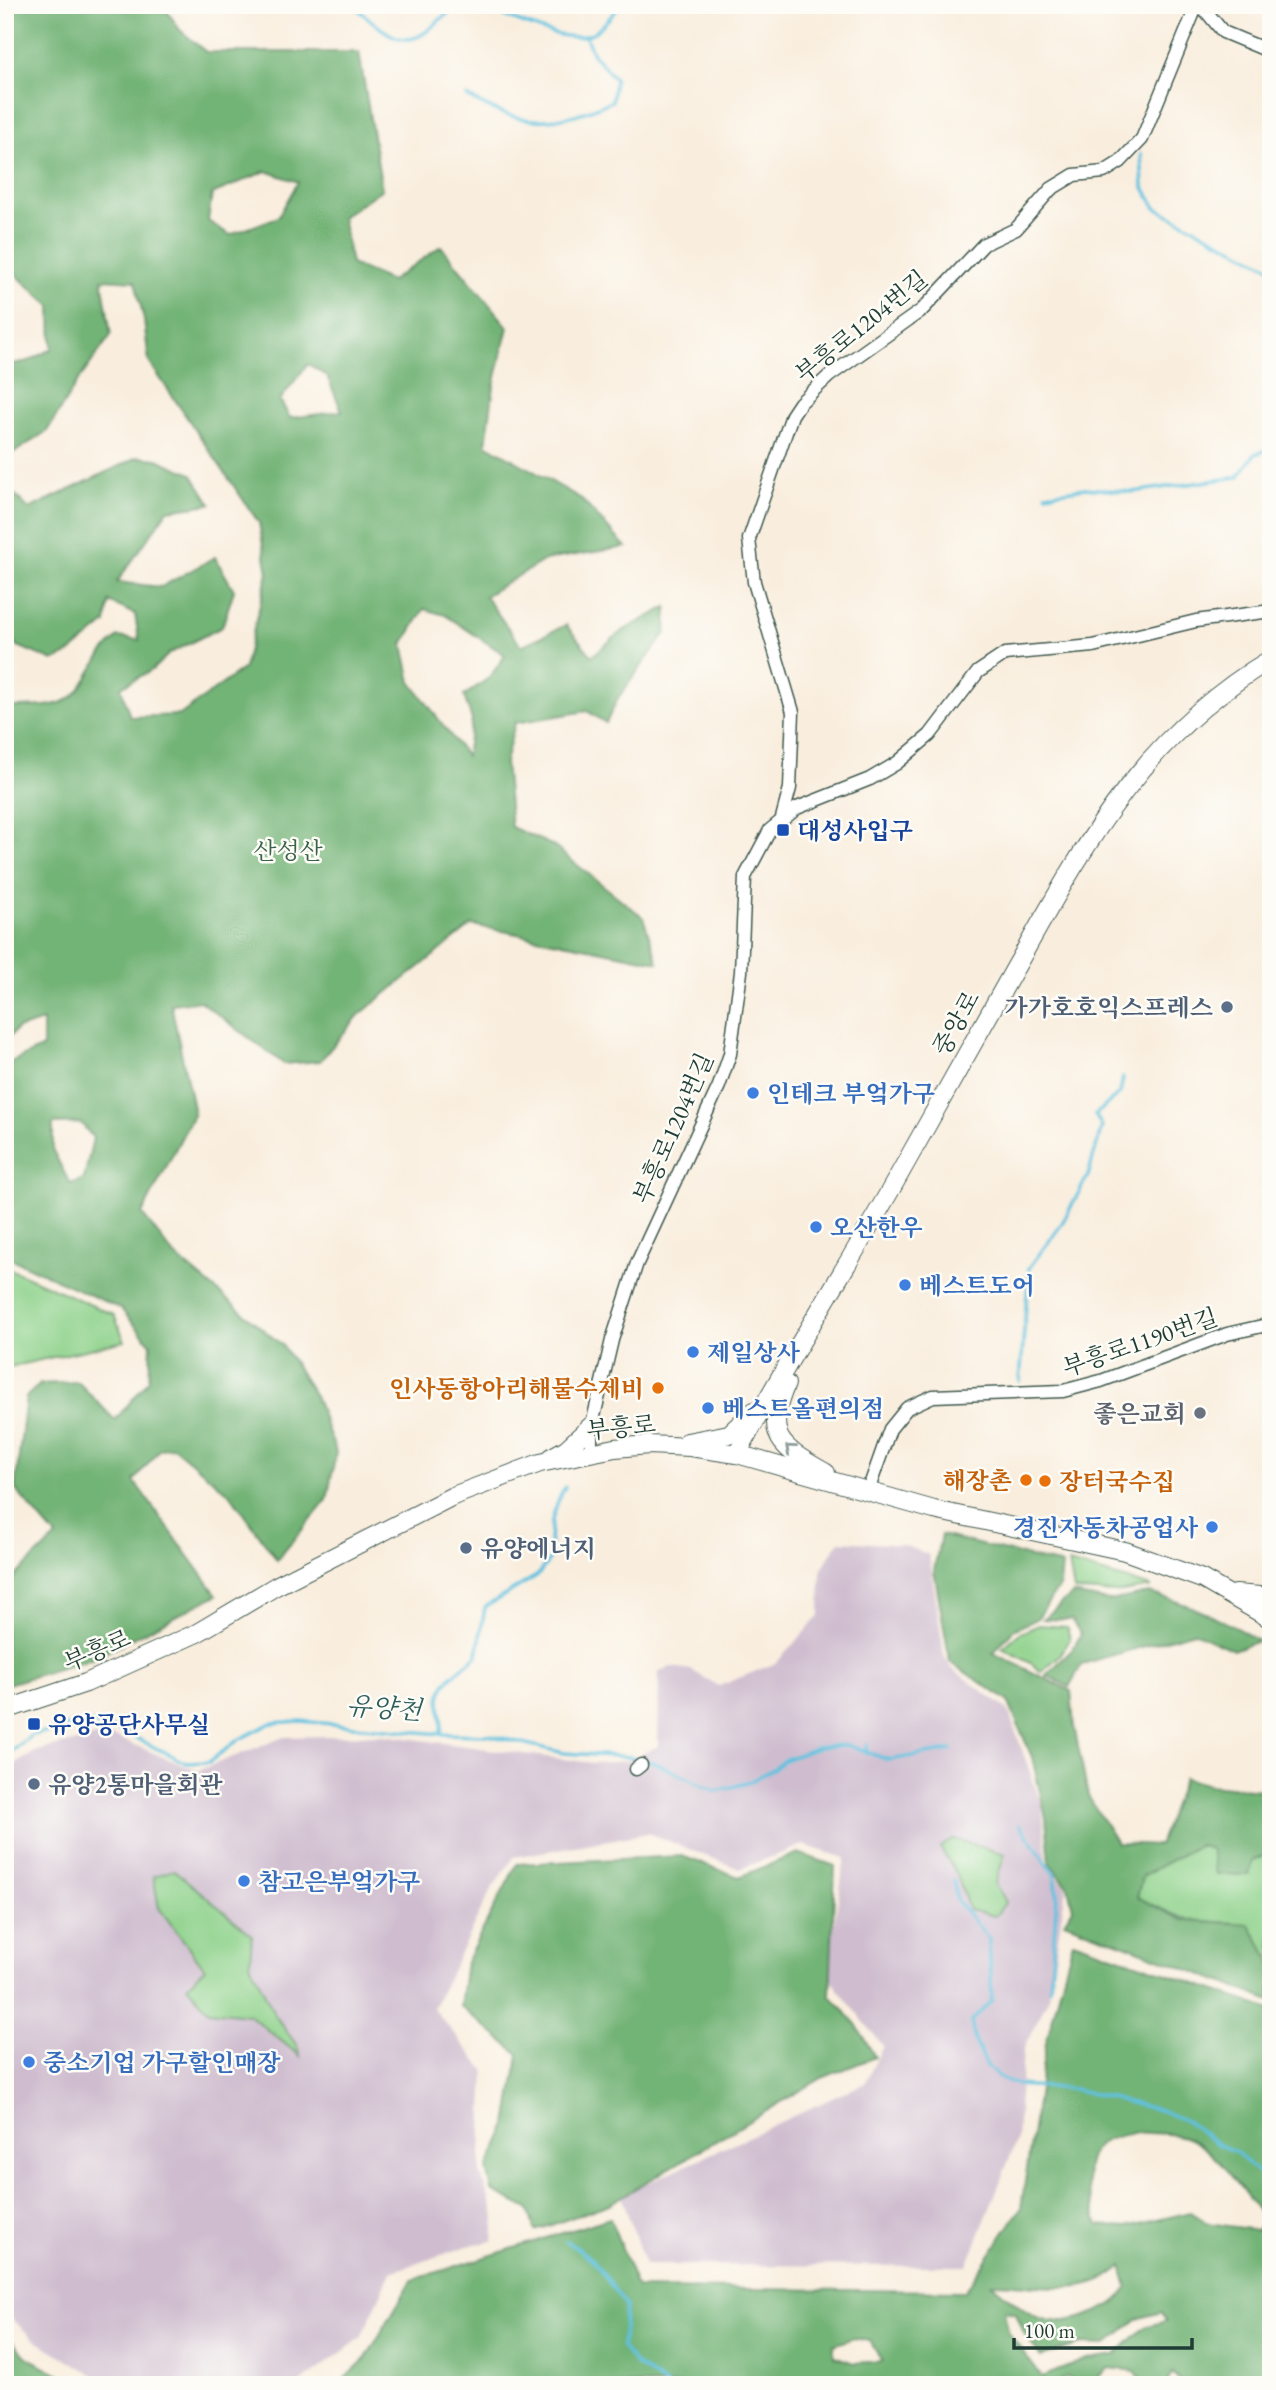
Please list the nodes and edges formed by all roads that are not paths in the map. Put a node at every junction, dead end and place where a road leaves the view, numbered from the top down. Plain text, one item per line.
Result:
1 (1199, 5) edge
2 (1271, 51) edge
3 (1271, 611) edge
4 (1271, 659) edge
5 (780, 820) junction
6 (1271, 1324) edge
7 (812, 1326) junction
8 (780, 1379) junction
9 (592, 1424) junction
10 (667, 1446) junction
11 (591, 1454) junction
12 (737, 1454) junction
13 (540, 1463) junction
14 (847, 1485) junction
15 (868, 1491) junction
16 (1227, 1593) junction
17 (1271, 1597) edge
18 (1271, 1619) edge
19 (5, 1710) edge

1 - 2 street
1 - 5 street, 부흥로1204번길
3 - 5 street, 부흥로1204번길
4 - 7 main road, 중앙로
5 - 9 street, 부흥로1204번길
6 - 15 street, 부흥로1190번길
7 - 8 main road, 중앙로
14 -> 7 main road
8 - 10 main road
8 - 12 main road, 중앙로
9 - 11 street, 부흥로1204번길
9 - 13 main road
10 - 11 main road, 부흥로
10 - 12 main road, 부흥로
11 - 13 main road, 부흥로
12 - 14 main road, 부흥로
13 - 19 main road, 부흥로
14 - 15 main road, 부흥로
15 - 16 main road, 부흥로
16 - 17 main road
16 - 18 main road, 부흥로

